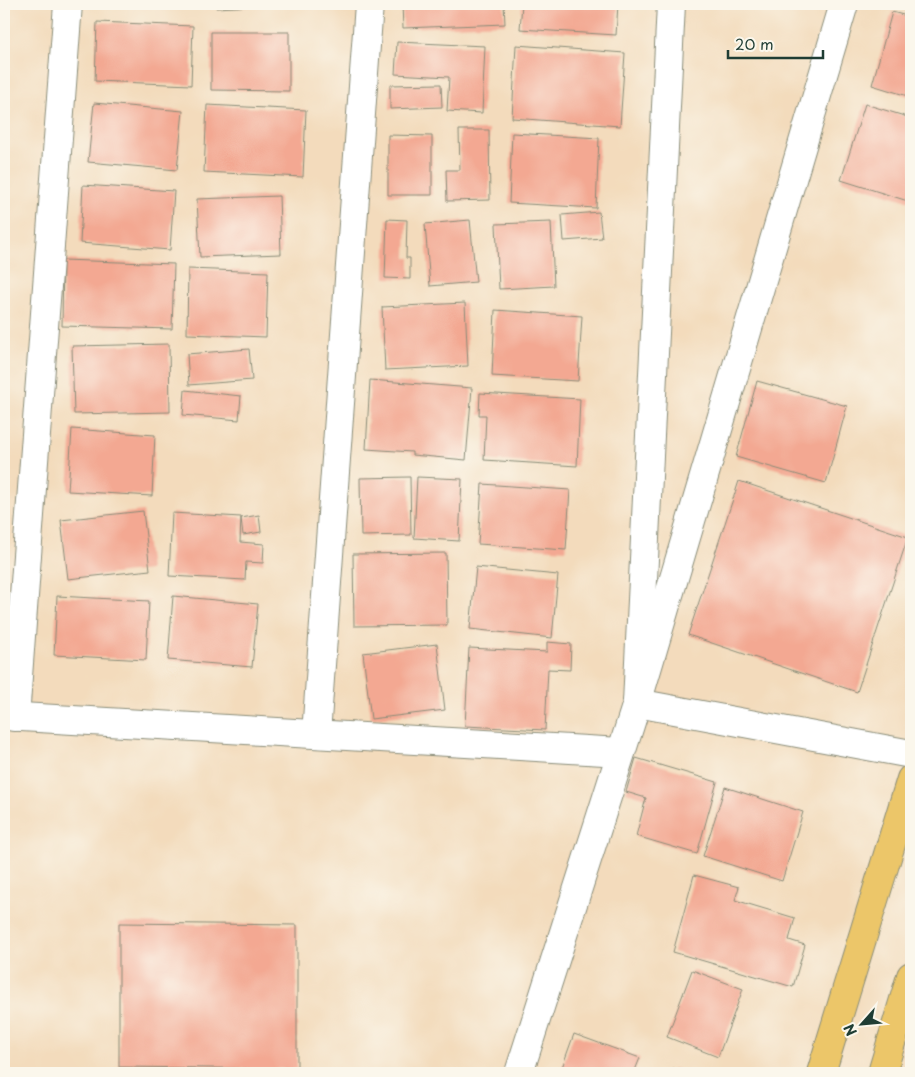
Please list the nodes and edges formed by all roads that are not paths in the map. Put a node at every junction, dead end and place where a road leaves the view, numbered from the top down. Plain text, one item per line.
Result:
1 (68, 4) edge
2 (369, 4) edge
3 (672, 4) edge
4 (844, 4) edge
5 (637, 703) junction
6 (10, 717) edge
7 (316, 734) junction
8 (621, 752) junction
9 (911, 754) edge
10 (911, 779) edge
11 (908, 987) edge
12 (519, 1073) edge
13 (821, 1073) edge
14 (882, 1073) edge

1 - 6 street
2 - 7 street
3 - 5 street
4 - 5 street
5 - 8 street
5 - 9 street
6 - 7 street
7 - 8 street
8 - 12 street
10 - 13 main road
11 - 14 main road

